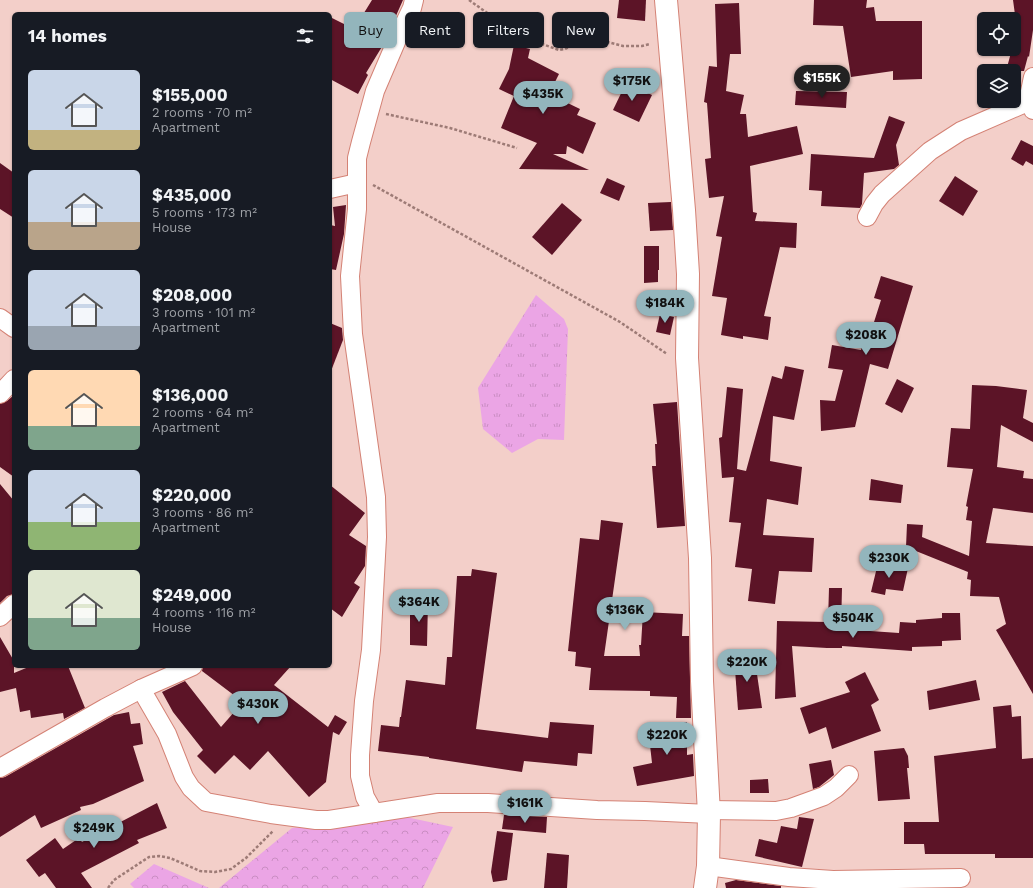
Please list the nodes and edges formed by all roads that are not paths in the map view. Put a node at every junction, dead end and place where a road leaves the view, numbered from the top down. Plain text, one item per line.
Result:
1 (414, 0) edge
2 (666, 0) edge
3 (1033, 78) edge
4 (1032, 105) edge
5 (357, 180) junction
6 (332, 188) edge
7 (867, 217) dead end
8 (0, 318) edge
9 (12, 327) edge
10 (12, 381) edge
11 (0, 394) edge
12 (12, 606) edge
13 (0, 617) edge
14 (188, 668) edge
15 (141, 689) junction
16 (0, 768) edge
17 (849, 775) dead end
18 (709, 812) junction
19 (374, 813) junction
20 (708, 866) junction
21 (961, 878) dead end
22 (705, 888) edge

1 - 5 street
2 - 18 street
3 - 4 street
4 - 7 street
5 - 6 street
5 - 19 street
8 - 9 street
10 - 11 street
12 - 13 street
14 - 15 street
15 - 16 street
15 - 19 street
17 - 18 street
18 - 19 street
18 - 20 street
20 - 21 street
20 - 22 street

